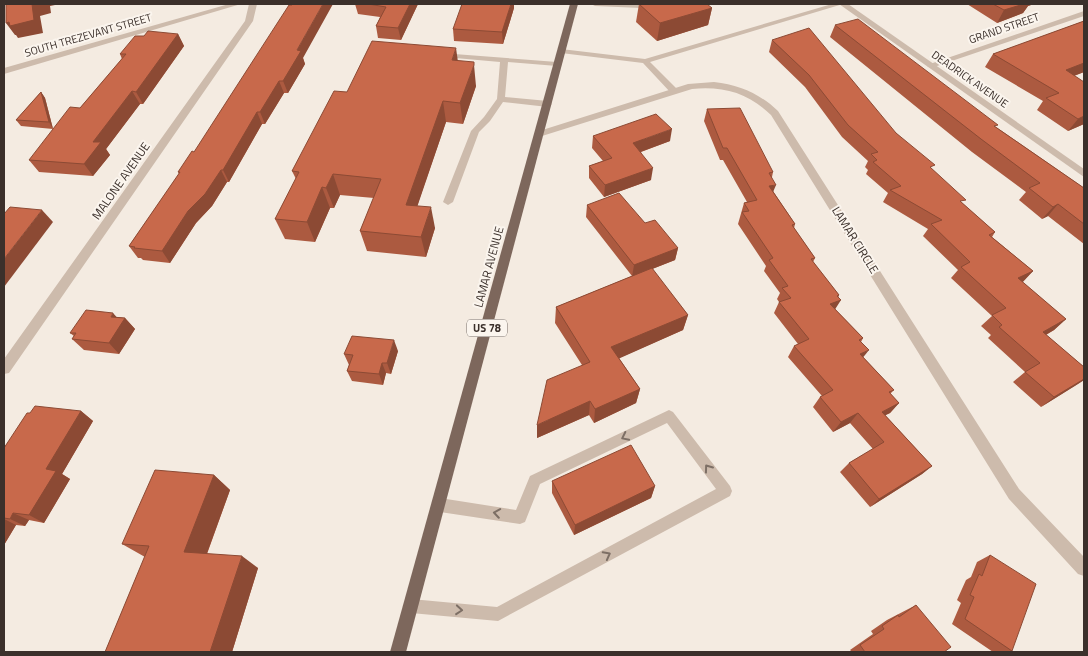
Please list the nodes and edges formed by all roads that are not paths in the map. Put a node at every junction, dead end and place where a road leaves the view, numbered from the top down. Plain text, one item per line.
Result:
1 (237, 4) edge
2 (253, 4) edge
3 (574, 4) edge
4 (595, 4) edge
5 (651, 4) edge
6 (839, 4) edge
7 (843, 4) edge
8 (640, 5) edge
9 (1084, 13) edge
10 (562, 50) junction
11 (435, 55) edge
12 (504, 60) junction
13 (645, 61) junction
14 (557, 64) junction
15 (931, 65) junction
16 (4, 71) edge
17 (674, 91) junction
18 (501, 98) junction
19 (548, 104) junction
20 (539, 134) junction
21 (1084, 174) edge
22 (448, 202) dead end
23 (4, 369) edge
24 (440, 505) junction
25 (1084, 568) edge
26 (411, 606) junction
27 (398, 652) edge

1 - 16 street, SOUTH TREZEVANT STREET
2 - 23 street, MALONE AVENUE
3 - 10 main road, LAMAR AVENUE / US 78
4 - 8 lane
5 - 8 lane
6 - 13 lane
7 - 15 street, DEADRICK AVENUE
9 - 15 street, GRAND STREET
10 - 13 lane
10 - 14 main road, LAMAR AVENUE / US 78
11 - 12 lane
12 - 14 lane
12 - 18 lane
13 - 17 lane
14 - 19 main road, LAMAR AVENUE / US 78
15 - 21 street, DEADRICK AVENUE
17 - 20 street, LAMAR CIRCLE
17 - 25 street, LAMAR CIRCLE
18 - 19 lane
18 - 22 lane
19 - 20 main road, LAMAR AVENUE / US 78
20 - 24 main road, LAMAR AVENUE / US 78
24 - 26 main road, LAMAR AVENUE / US 78
26 -> 24 lane
26 - 27 main road, LAMAR AVENUE / US 78

